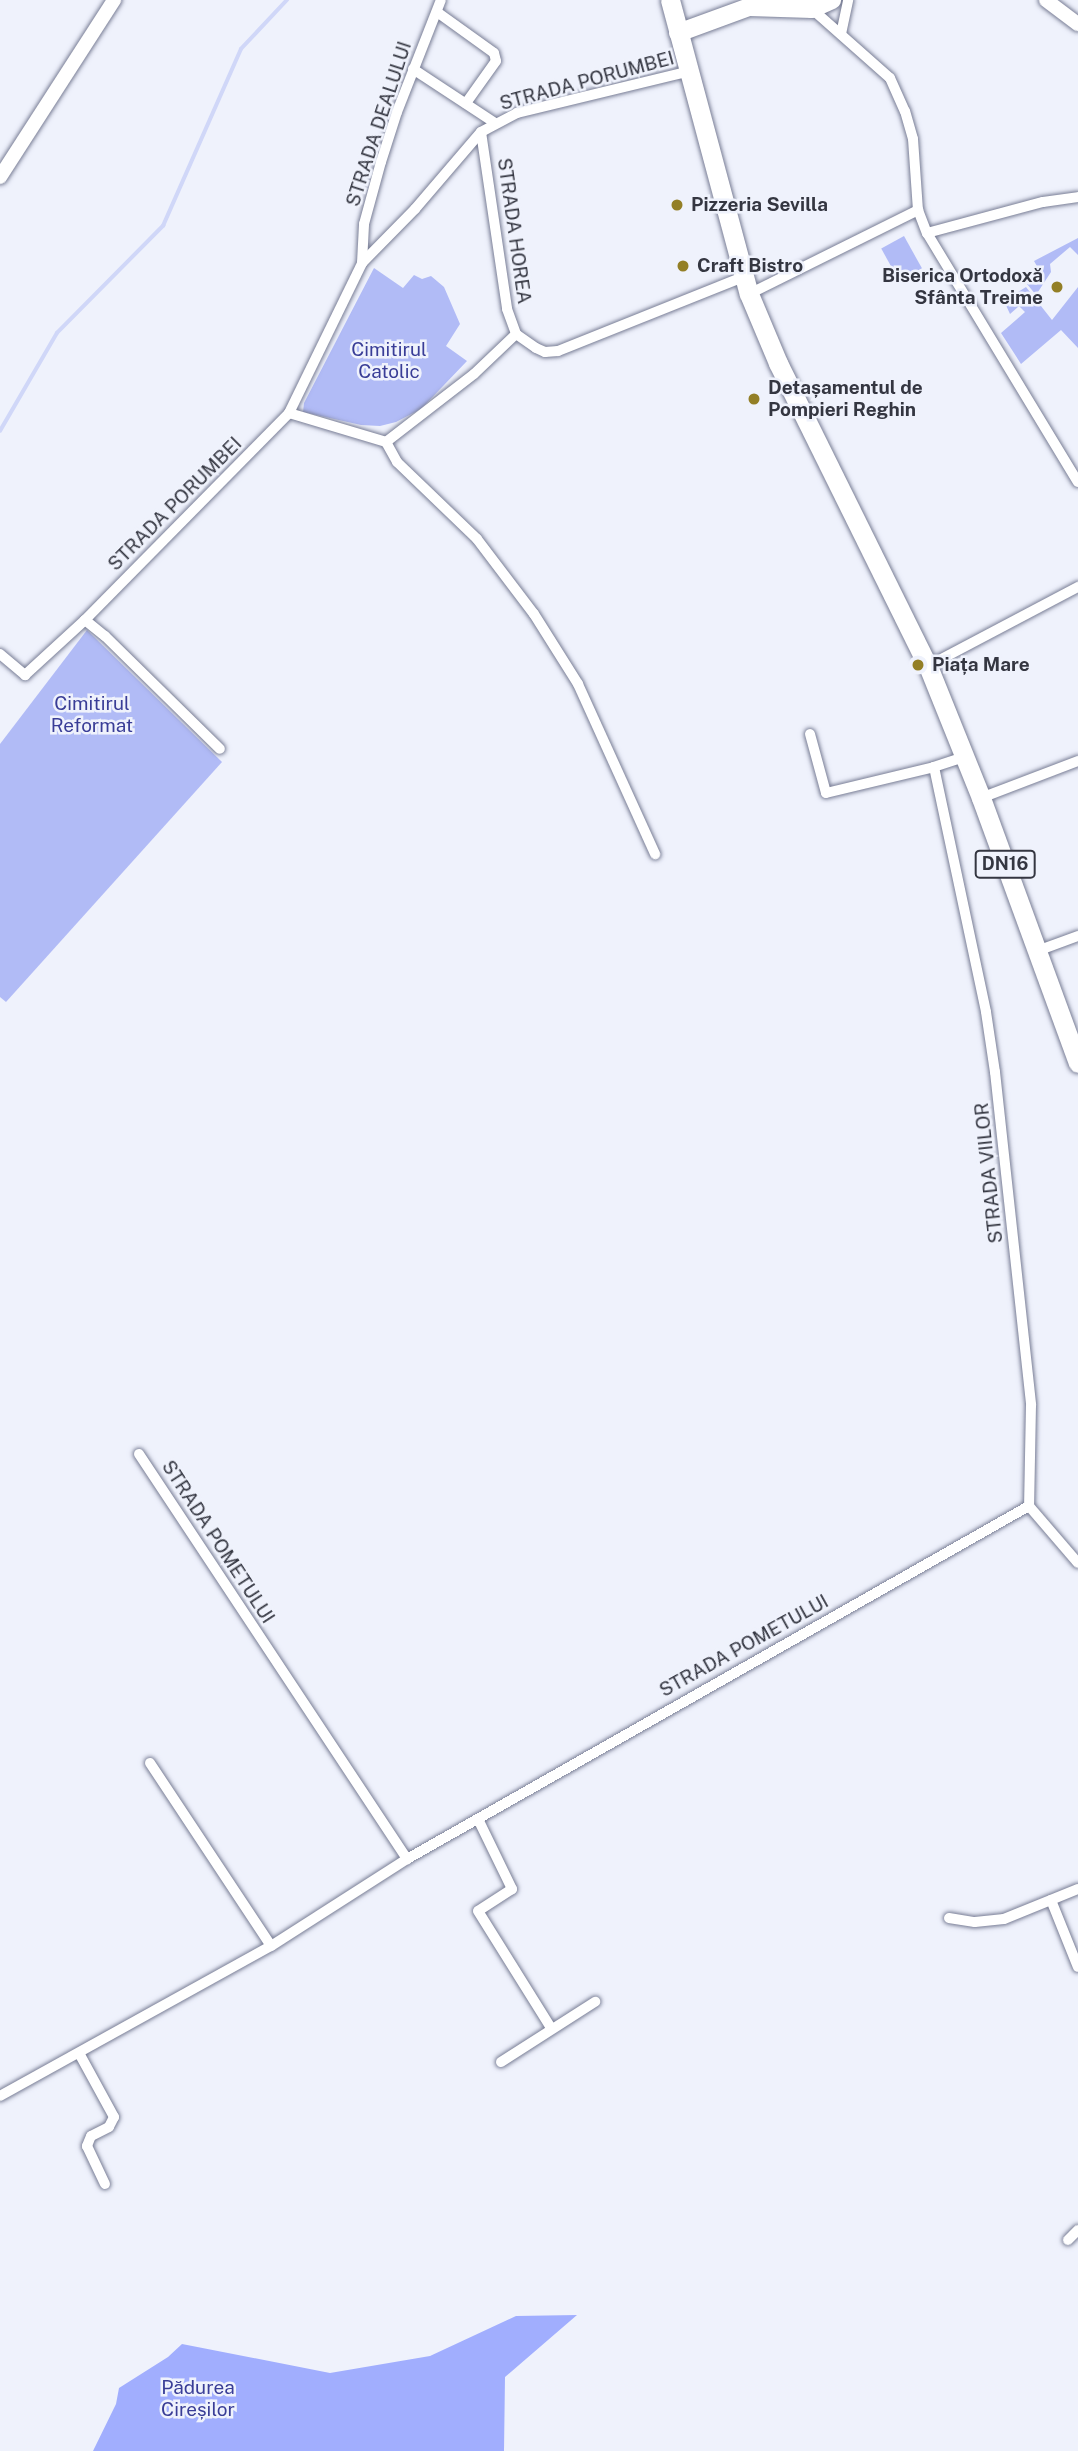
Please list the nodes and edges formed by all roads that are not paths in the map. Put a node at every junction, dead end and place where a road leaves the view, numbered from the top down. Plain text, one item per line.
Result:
1 (114, 0) edge
2 (441, 0) edge
3 (670, 0) edge
4 (832, 0) edge
5 (848, 0) edge
6 (1046, 0) edge
7 (742, 4) edge
8 (812, 9) junction
9 (437, 12) junction
10 (1078, 24) edge
11 (678, 33) junction
12 (841, 34) junction
13 (413, 69) junction
14 (687, 72) junction
15 (466, 103) junction
16 (495, 123) junction
17 (481, 132) junction
18 (0, 177) edge
19 (1078, 197) edge
20 (918, 210) junction
21 (927, 233) junction
22 (362, 263) junction
23 (746, 286) junction
24 (516, 334) junction
25 (289, 413) junction
26 (386, 442) junction
27 (1078, 482) edge
28 (1078, 587) edge
29 (85, 620) junction
30 (0, 654) edge
31 (928, 666) junction
32 (810, 734) dead end
33 (220, 749) dead end
34 (964, 757) junction
35 (1078, 761) edge
36 (934, 767) junction
37 (981, 798) junction
38 (655, 854) dead end
39 (1078, 936) edge
40 (1037, 951) junction
41 (1078, 1063) edge
42 (139, 1454) dead end
43 (1029, 1506) junction
44 (1078, 1563) edge
45 (150, 1763) dead end
46 (478, 1819) junction
47 (407, 1859) junction
48 (1078, 1889) edge
49 (1051, 1900) junction
50 (949, 1918) dead end
51 (271, 1947) junction
52 (1078, 1967) edge
53 (595, 2002) dead end
54 (551, 2028) junction
55 (79, 2053) junction
56 (501, 2062) dead end
57 (0, 2096) edge
58 (106, 2184) dead end
59 (1078, 2230) edge
60 (1068, 2240) dead end

1 - 18 street
2 - 9 street, STRADA DEALULUI
3 - 11 highway, DN16
4 - 8 main road
5 - 12 street
6 - 10 street
7 - 8 main road
7 - 11 main road
8 - 12 street
9 - 13 street, STRADA DEALULUI
9 - 15 street, STRADA PORUMBEI
11 - 14 highway, DN16
12 - 20 street
13 - 15 street, STRADA PORUMBEI
13 - 22 street, STRADA DEALULUI
14 - 16 street, STRADA PORUMBEI
14 - 23 highway, DN16
15 - 16 street, STRADA PORUMBEI
16 - 17 street, STRADA PORUMBEI
17 - 22 street, STRADA PORUMBEI
17 - 24 street, STRADA HOREA
19 - 21 street
20 - 21 street
20 - 23 street, STRADA HOREA
21 - 27 street
22 - 25 street, STRADA PORUMBEI
23 - 24 street, STRADA HOREA
23 - 31 highway, DN16
24 - 26 street, STRADA HOREA
25 - 26 street
25 - 29 street, STRADA PORUMBEI
26 - 38 street
28 - 31 street
29 - 30 street, STRADA PORUMBEI
29 - 33 street
31 - 34 highway, DN16
32 - 36 street
34 - 36 street
34 - 37 highway, DN16
35 - 37 street
36 - 43 street, STRADA VIILOR
37 - 40 highway, DN16
39 - 40 street
40 - 41 highway, DN16
42 - 47 street, STRADA POMETULUI
43 - 44 street
43 - 46 street, STRADA POMETULUI
45 - 51 street
46 - 47 street, STRADA POMETULUI
46 - 54 street
47 - 51 street, STRADA POMETULUI
48 - 49 street
49 - 50 street
49 - 52 street
51 - 55 street, STRADA POMETULUI
53 - 54 street
54 - 56 street
55 - 57 street, STRADA POMETULUI
55 - 58 street
59 - 60 street

